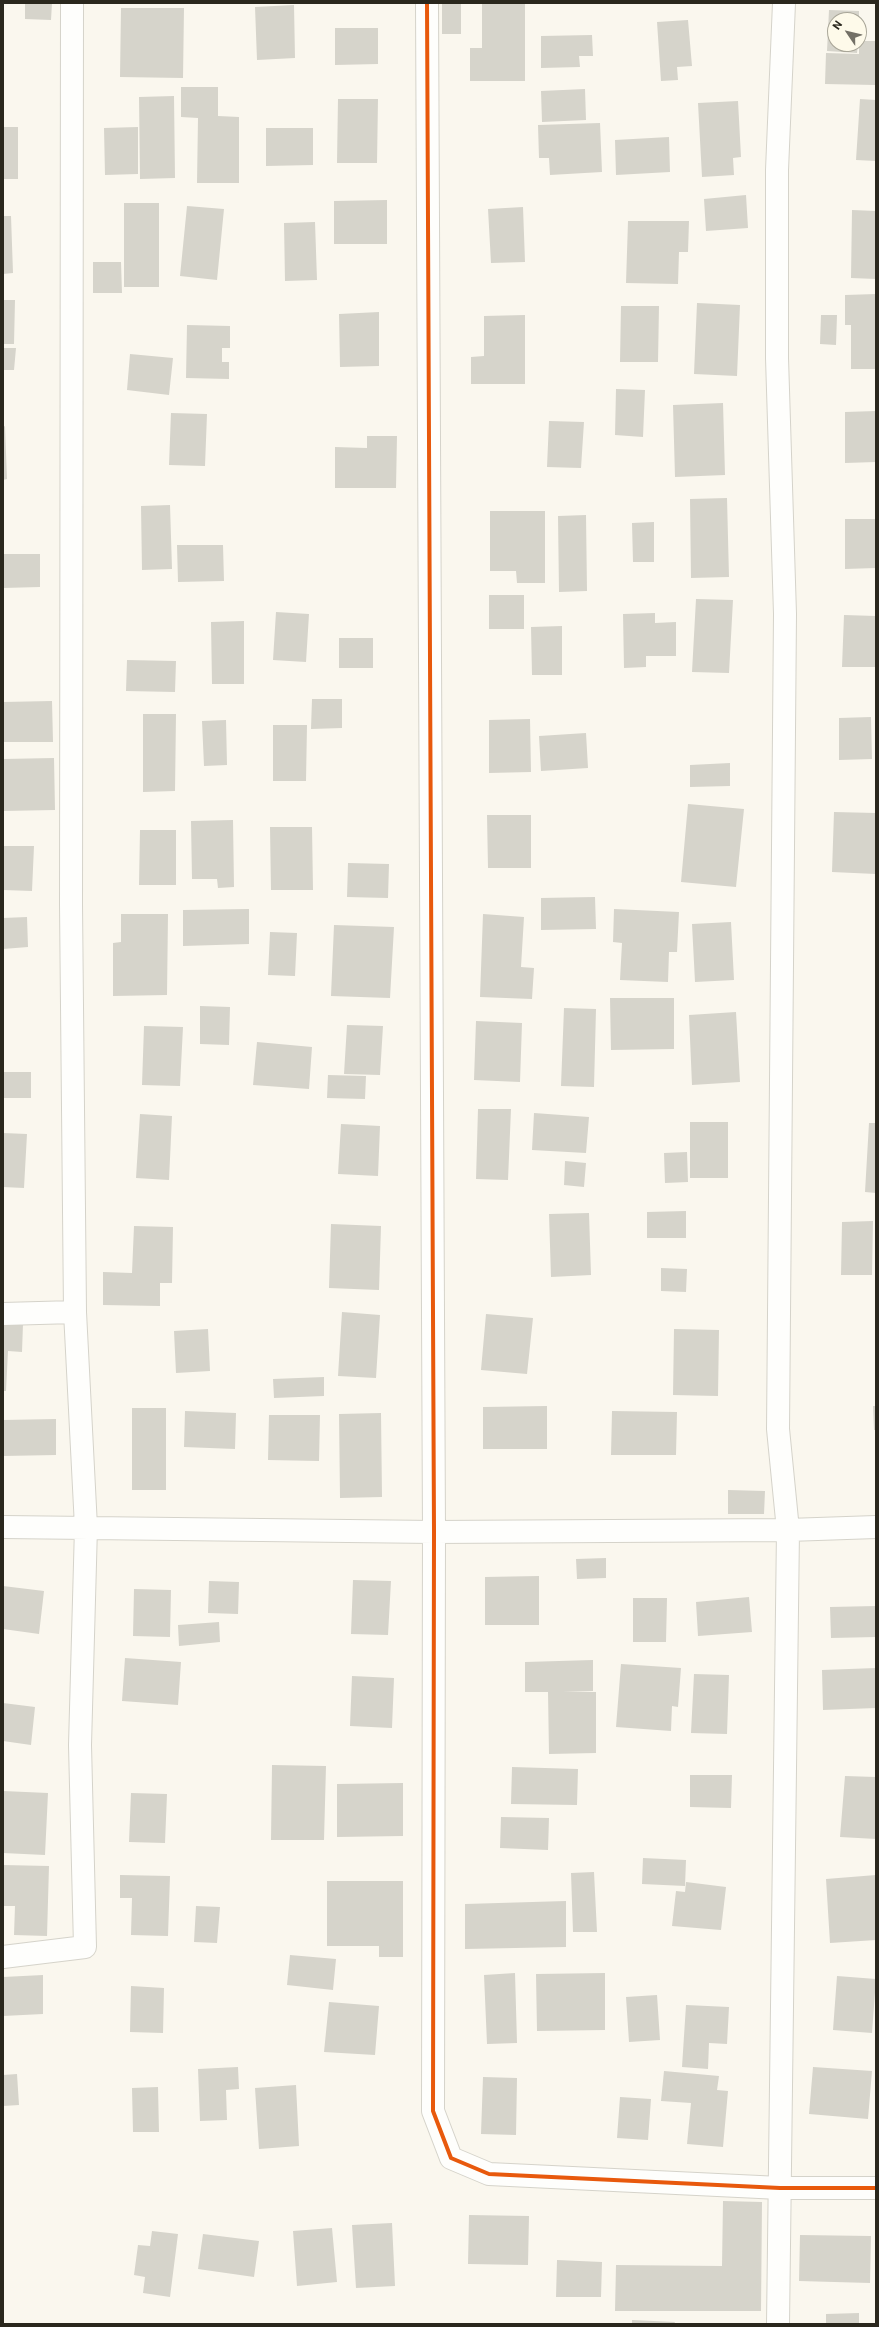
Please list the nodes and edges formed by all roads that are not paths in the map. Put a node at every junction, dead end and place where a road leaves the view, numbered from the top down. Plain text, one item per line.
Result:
1 (72, 3) edge
2 (427, 3) edge
3 (784, 3) edge
4 (75, 1312) junction
5 (3, 1314) edge
6 (86, 1526) junction
7 (3, 1527) edge
8 (876, 1527) edge
9 (788, 1530) junction
10 (434, 1532) junction
11 (3, 1957) edge
12 (780, 2188) junction
13 (876, 2188) edge
14 (778, 2324) edge

1 - 4 street
2 - 10 street
3 - 9 street
4 - 5 street
4 - 6 street
6 - 7 street
6 - 10 street
6 - 11 street
8 - 9 street
9 - 10 street
9 - 12 street
10 - 12 street
12 - 13 street
12 - 14 street

